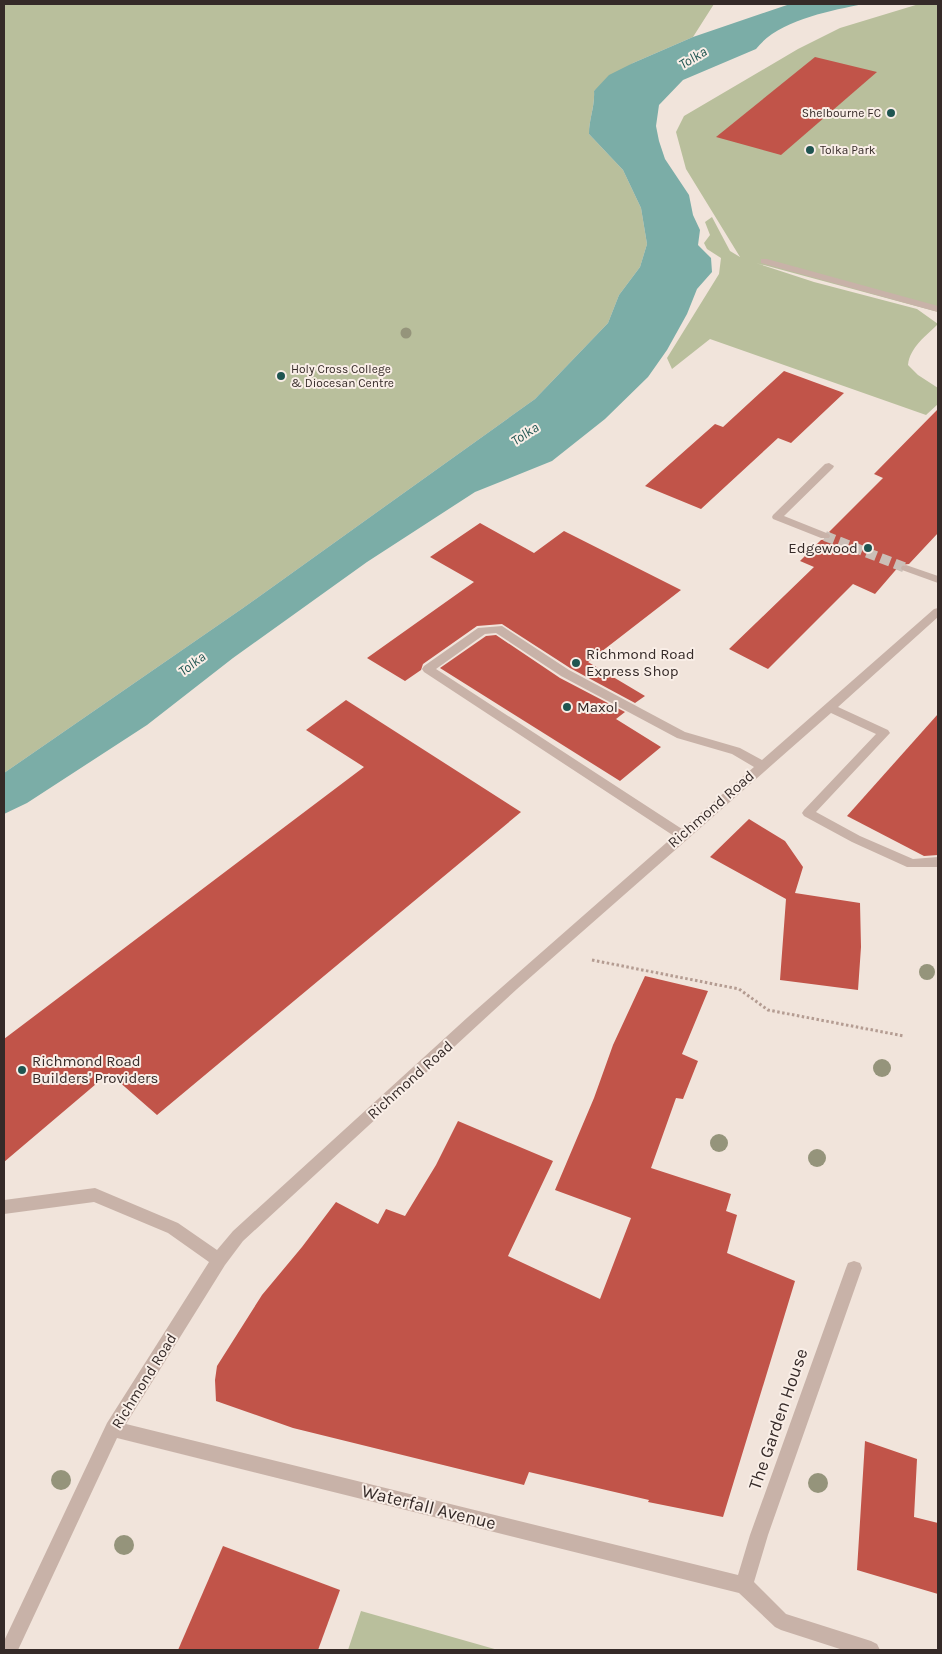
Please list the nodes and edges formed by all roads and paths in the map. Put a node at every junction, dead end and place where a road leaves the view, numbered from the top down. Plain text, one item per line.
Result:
1 (764, 261) dead end
2 (938, 309) edge
3 (829, 466) dead end
4 (825, 536) tunnel mouth
5 (906, 568) tunnel mouth
6 (938, 580) edge
7 (938, 611) edge
8 (830, 708) junction
9 (761, 765) junction
10 (682, 835) junction
11 (938, 862) edge
12 (591, 960) dead end
13 (904, 1036) dead end
14 (4, 1207) edge
15 (219, 1260) junction
16 (854, 1268) dead end
17 (113, 1429) junction
18 (744, 1585) junction
19 (9, 1650) edge
20 (871, 1650) edge

1 - 2 street
3 - 4 street
5 - 6 street
7 - 8 street, Richmond Road
8 - 9 street, Richmond Road
8 - 11 street
9 - 10 street, Richmond Road
9 - 10 street
10 - 15 street, Richmond Road
12 - 13 path
14 - 15 street
15 - 17 street, Richmond Road
16 - 18 street, The Garden House
17 - 18 street, Waterfall Avenue
17 - 19 street, Richmond Road
18 - 20 street

